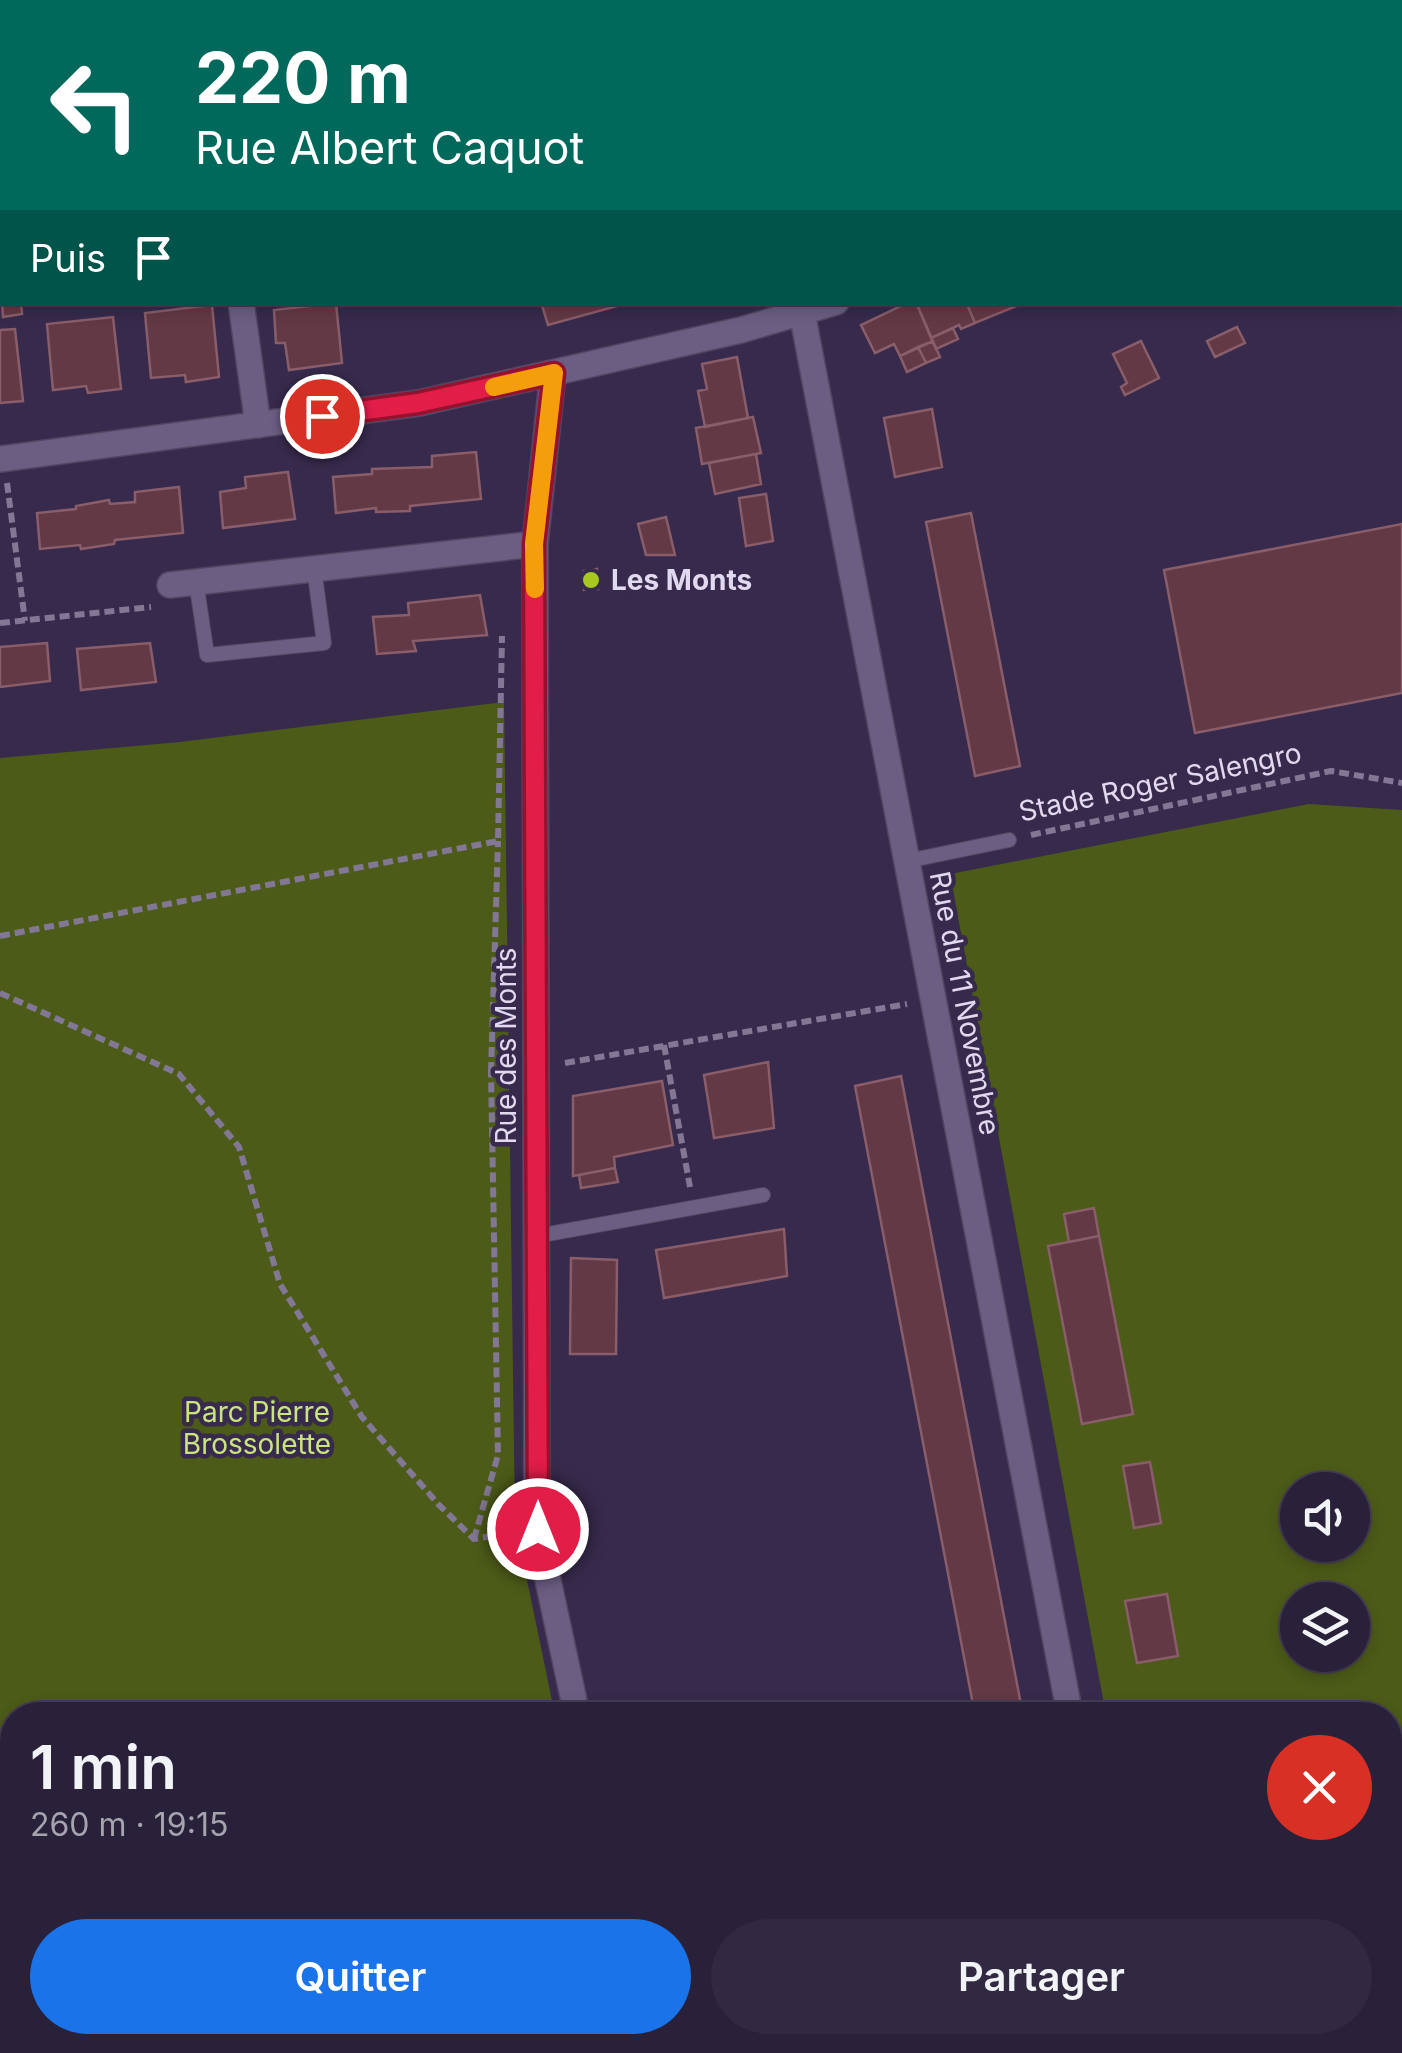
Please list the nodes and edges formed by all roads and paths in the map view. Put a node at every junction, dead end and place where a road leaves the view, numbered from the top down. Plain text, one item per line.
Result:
1 (241, 305) edge
2 (801, 309) edge
3 (554, 373) junction
4 (258, 425) junction
5 (2, 459) edge
6 (534, 544) junction
7 (314, 568) junction
8 (196, 582) junction
9 (170, 584) dead end
10 (25, 621) dead end
11 (502, 628) dead end
12 (1402, 782) edge
13 (1009, 840) joint
14 (498, 842) junction
15 (907, 861) junction
16 (0, 936) edge
17 (0, 992) edge
18 (934, 1000) junction
19 (664, 1045) junction
20 (536, 1068) junction
21 (491, 1072) junction
22 (763, 1195) dead end
23 (694, 1207) junction
24 (537, 1236) junction
25 (538, 1529) junction
26 (474, 1539) junction
27 (575, 1702) edge
28 (1068, 1702) edge

1 - 4 street
2 - 3 street
2 - 15 street, Rue du 11 Novembre
3 - 4 street
3 - 6 street, Rue des Monts
4 - 5 street
5 - 10 path
6 - 7 street
6 - 20 street, Rue des Monts
7 - 8 street
7 - 8 lane
8 - 9 street
11 - 14 path
12 - 13 path, Stade Roger Salengro
13 - 15 lane, Stade Roger Salengro
14 - 16 path
14 - 21 path
15 - 18 street, Rue du 11 Novembre
17 - 26 path
18 - 19 path
18 - 28 street, Rue du 11 Novembre
19 - 20 path
19 - 23 path
20 - 21 path
20 - 24 street, Rue des Monts
21 - 26 path
22 - 23 lane
23 - 24 lane
24 - 25 street, Rue des Monts
25 - 26 path
25 - 27 street, Rue des Monts

